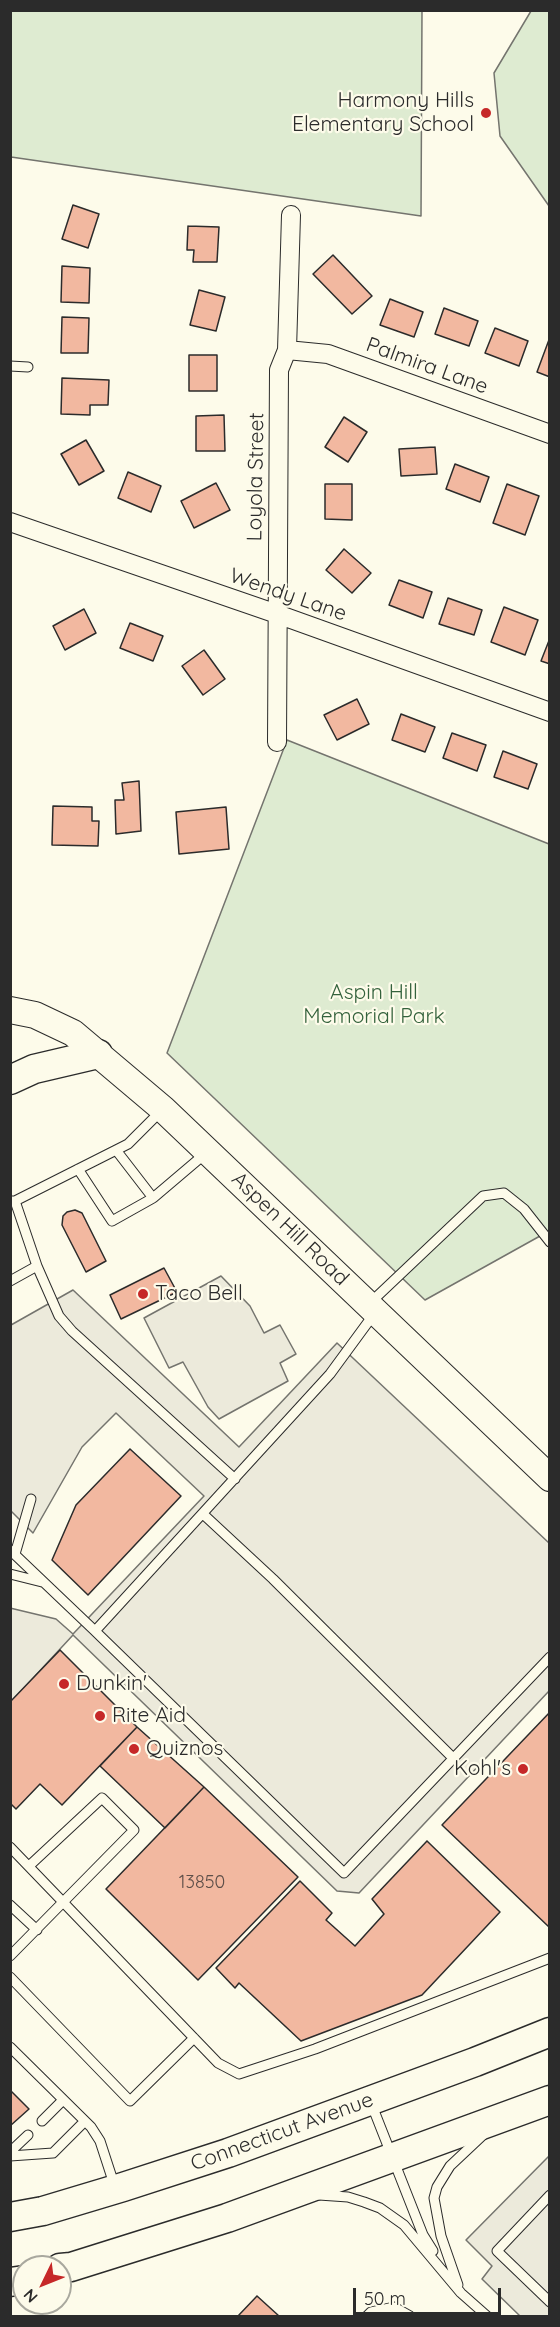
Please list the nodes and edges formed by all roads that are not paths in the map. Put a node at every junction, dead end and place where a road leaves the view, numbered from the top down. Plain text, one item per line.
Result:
1 (291, 215) dead end
2 (287, 350) junction
3 (10, 366) edge
4 (28, 367) dead end
5 (549, 434) edge
6 (10, 522) edge
7 (276, 614) junction
8 (549, 712) edge
9 (277, 742) dead end
10 (10, 1010) edge
11 (98, 1054) junction
12 (10, 1080) edge
13 (163, 1109) junction
14 (116, 1150) junction
15 (208, 1151) junction
16 (78, 1169) junction
17 (153, 1198) junction
18 (13, 1201) edge
19 (549, 1242) edge
20 (37, 1266) junction
21 (10, 1281) edge
22 (372, 1308) junction
23 (549, 1478) edge
24 (235, 1479) junction
25 (31, 1499) dead end
26 (203, 1514) junction
27 (13, 1552) edge
28 (10, 1574) edge
29 (44, 1582) junction
30 (94, 1631) junction
31 (549, 1657) edge
32 (452, 1757) junction
33 (10, 1847) edge
34 (30, 1866) junction
35 (64, 1903) junction
36 (10, 1905) edge
37 (37, 1930) junction
38 (10, 1956) edge
39 (549, 1958) edge
40 (10, 1977) edge
41 (549, 2032) edge
42 (194, 2038) junction
43 (10, 2047) edge
44 (63, 2100) junction
45 (549, 2100) edge
46 (370, 2102) junction
47 (501, 2118) junction
48 (42, 2121) dead end
49 (85, 2121) junction
50 (28, 2135) dead end
51 (10, 2154) edge
52 (391, 2157) junction
53 (116, 2189) junction
54 (292, 2194) junction
55 (549, 2195) edge
56 (10, 2217) edge
57 (72, 2266) edge
58 (461, 2293) junction
59 (549, 2302) edge
60 (367, 2316) edge
61 (410, 2316) edge
62 (487, 2316) edge

1 - 2 street, Loyola Street
2 - 5 street, Palmira Lane
2 - 7 street, Loyola Street
3 - 4 lane
6 - 7 street, Wendy Lane
7 - 8 street, Wendy Lane
7 - 9 street, Loyola Street
10 - 11 street, Aspen Hill Road
11 - 12 main road
11 - 13 street, Aspen Hill Road
13 - 14 lane
13 - 15 street, Aspen Hill Road
14 - 16 lane
14 - 17 lane
15 - 17 lane
15 - 22 street, Aspen Hill Road
16 - 17 lane
16 - 18 lane
18 - 20 lane
19 - 22 lane
20 - 21 lane
20 - 24 lane
22 - 23 street, Aspen Hill Road
22 - 24 lane
24 - 26 lane
25 - 27 lane
26 - 30 lane
26 - 32 lane
27 - 29 lane
28 - 29 lane
29 - 30 lane
30 - 32 lane
31 - 32 lane
33 - 34 lane
34 - 35 lane
34 - 35 lane
35 - 37 lane
35 - 42 lane
36 - 37 lane
37 - 38 lane
39 - 42 lane
40 - 42 lane
41 - 46 main road, Connecticut Avenue
43 - 44 lane
44 - 48 lane
44 - 49 lane
45 - 47 main road
46 - 52 lane
46 - 53 main road, Connecticut Avenue
47 - 52 main road
47 - 58 lane
49 - 51 lane
49 - 53 lane
50 - 51 lane
52 - 54 main road
52 - 58 lane
53 - 56 main road, Connecticut Avenue
54 - 57 main road
54 - 58 lane
55 - 59 lane
58 - 62 lane
60 - 61 lane

